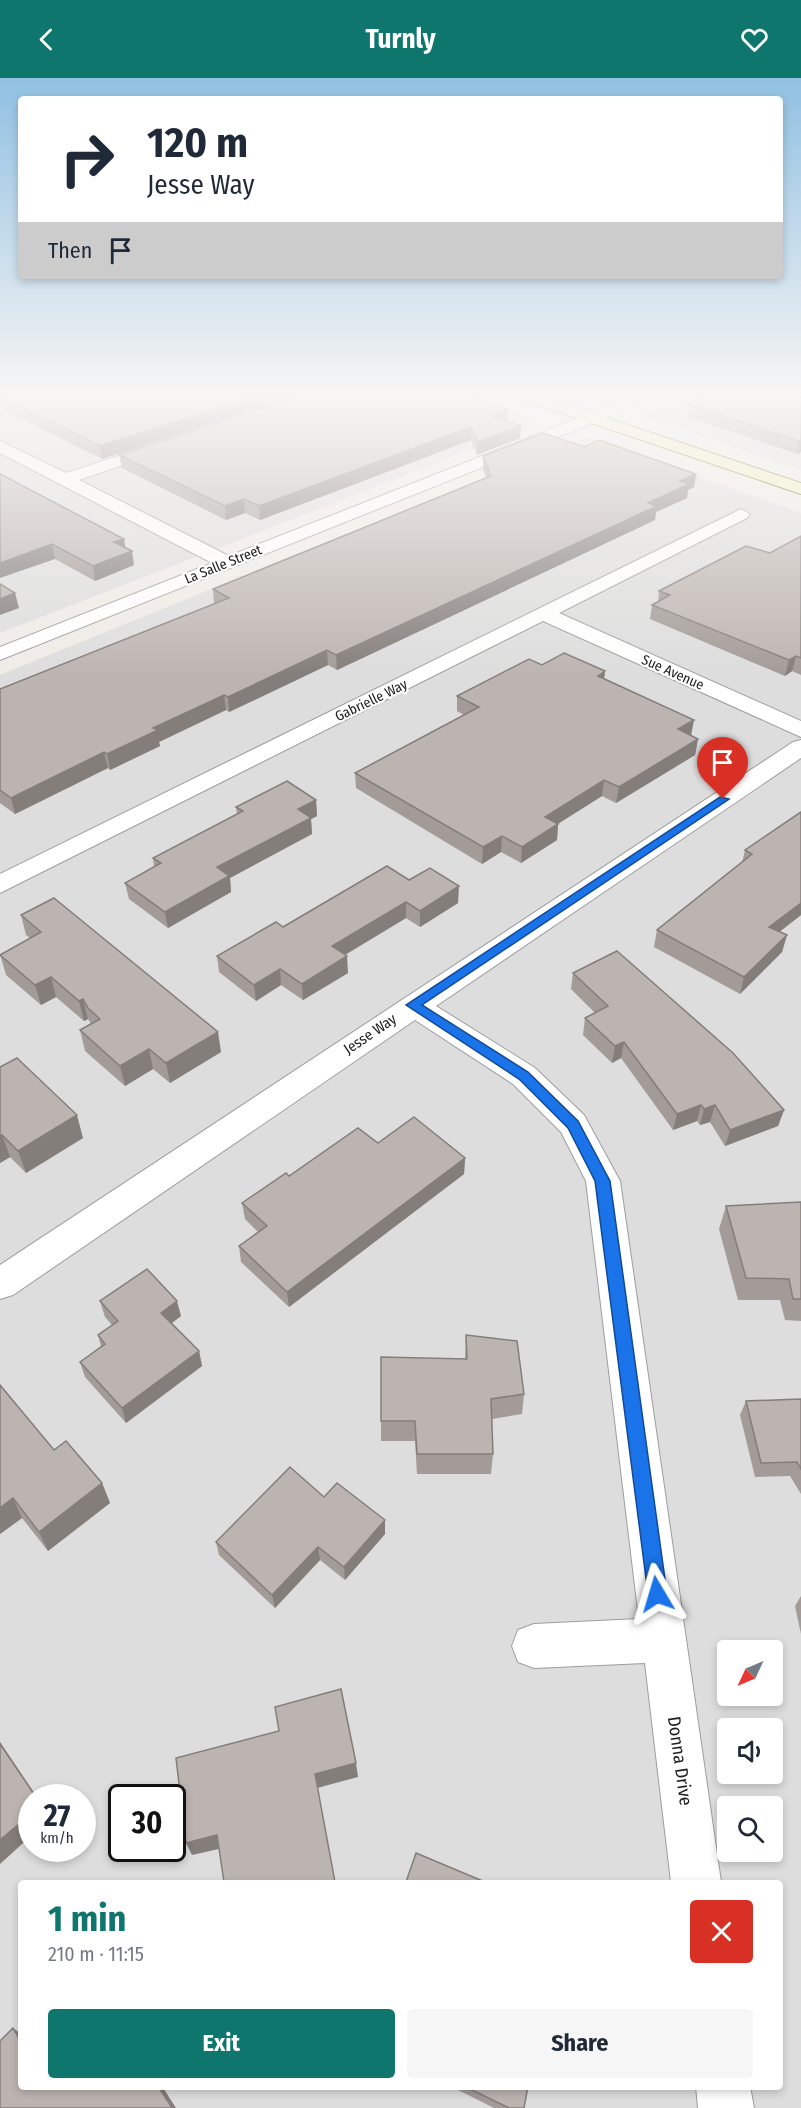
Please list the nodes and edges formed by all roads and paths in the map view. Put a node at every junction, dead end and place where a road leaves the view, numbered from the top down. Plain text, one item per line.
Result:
1 (82, 488) edge
2 (417, 488) edge
3 (741, 514) dead end
4 (228, 563) junction
5 (545, 614) junction
6 (0, 654) edge
7 (801, 730) edge
8 (801, 747) edge
9 (0, 885) edge
10 (413, 1005) junction
11 (0, 1284) edge
12 (663, 1640) junction
13 (534, 1646) dead end
14 (696, 1880) edge
15 (724, 2090) edge
16 (726, 2108) edge

1 - 4 street
2 - 4 street, La Salle Street
3 - 5 street, Gabrielle Way
4 - 6 street, La Salle Street
5 - 7 street, Sue Avenue
5 - 9 street, Gabrielle Way
8 - 10 street, Jesse Way
10 - 11 street, Jesse Way
10 - 12 street, Donna Drive
12 - 13 street
12 - 14 street, Donna Drive
15 - 16 street

